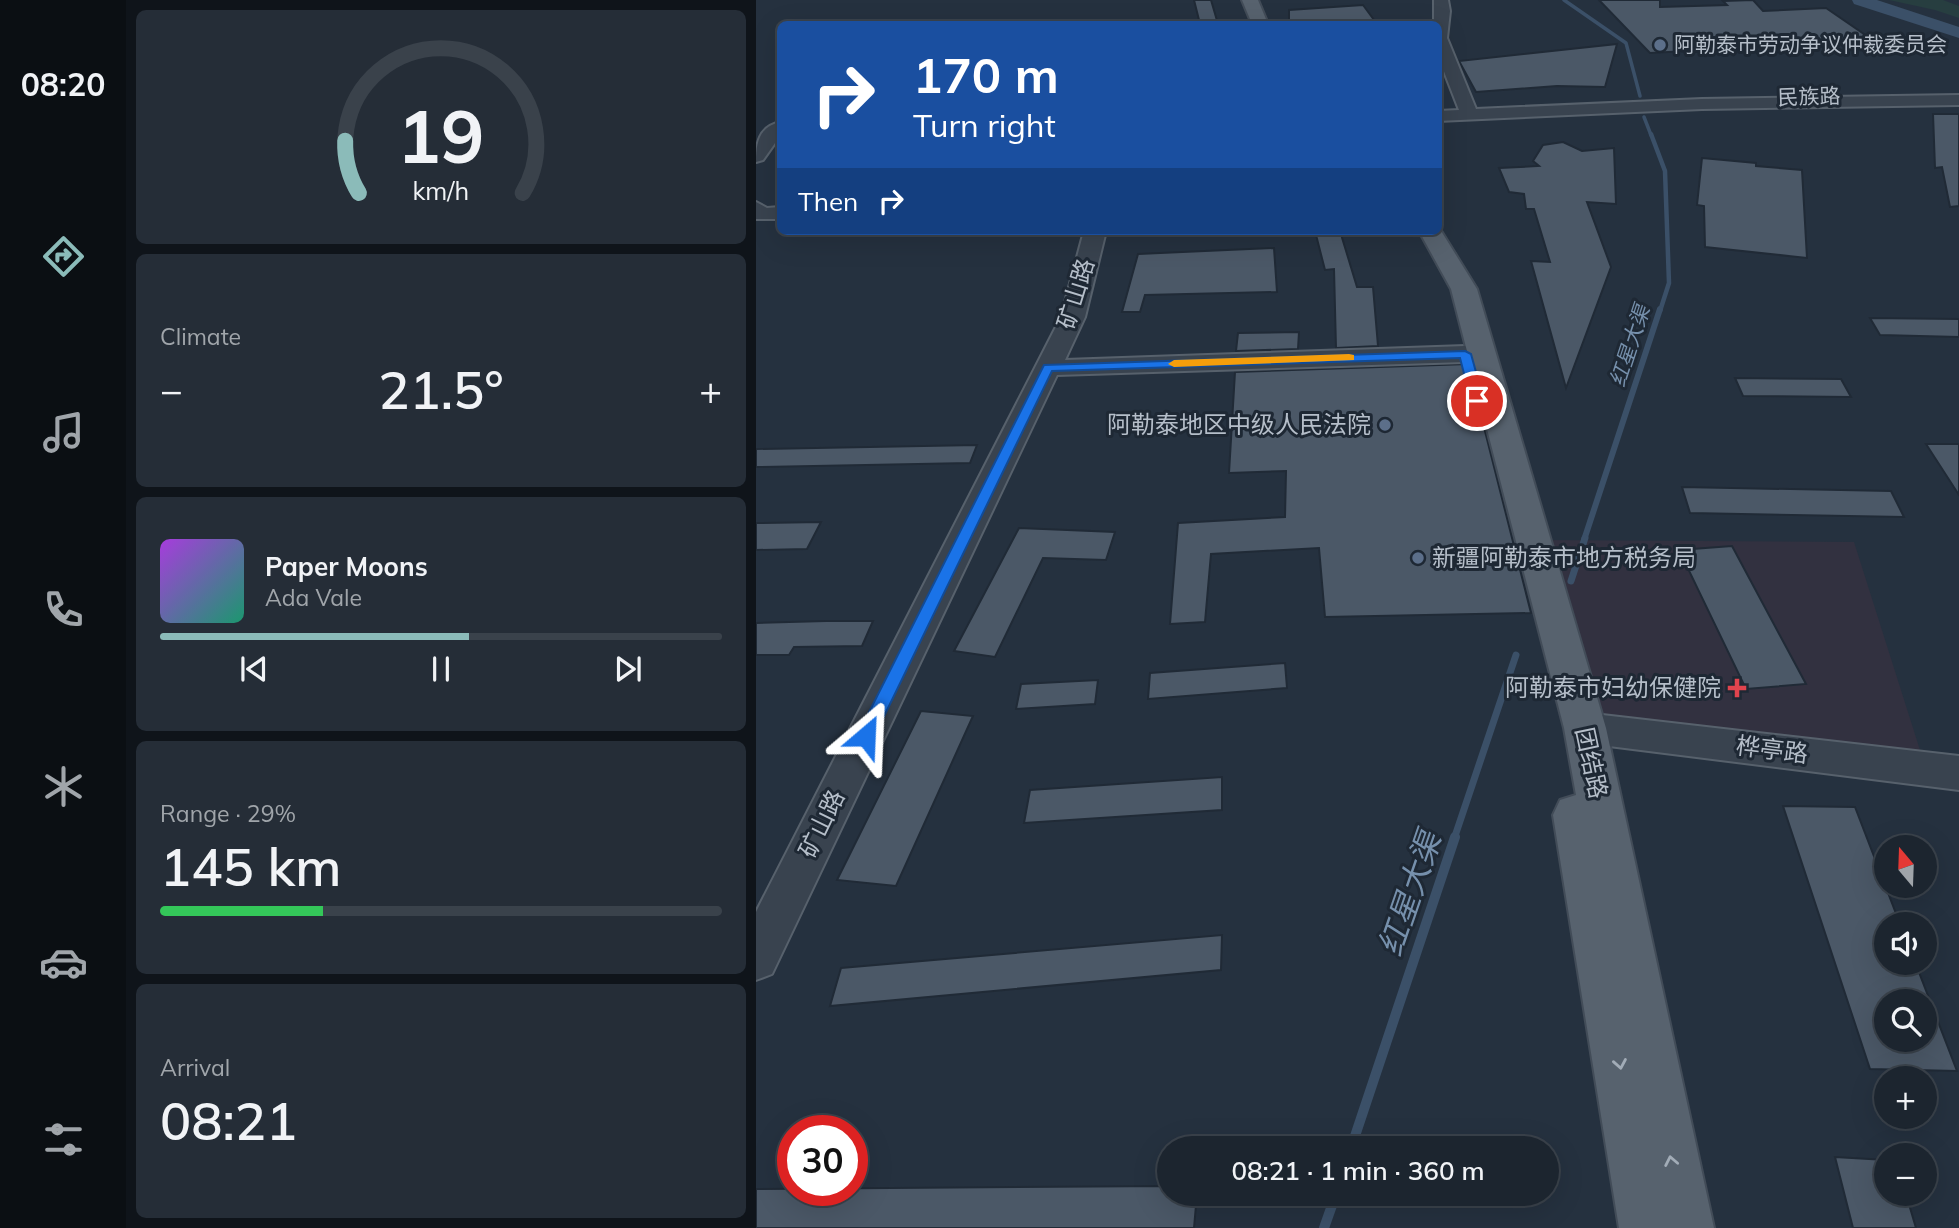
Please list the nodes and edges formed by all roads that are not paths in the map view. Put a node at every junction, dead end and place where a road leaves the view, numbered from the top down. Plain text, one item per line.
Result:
1 (1241, 0) edge
2 (1250, 0) edge
3 (1441, 0) edge
4 (1249, 21) edge
5 (1259, 21) edge
6 (1441, 21) edge
7 (1442, 45) edge
8 (1959, 98) edge
9 (1442, 111) edge
10 (1469, 112) junction
11 (1442, 116) edge
12 (777, 129) edge
13 (756, 156) edge
14 (756, 208) edge
15 (777, 214) edge
16 (1094, 235) edge
17 (1418, 235) edge
18 (1433, 235) edge
19 (1465, 354) junction
20 (1048, 368) junction
21 (1551, 646) junction
22 (1585, 728) junction
23 (1959, 773) edge
24 (756, 958) edge
25 (1649, 1228) edge
26 (1684, 1228) edge

1 - 4 main road
2 - 5 main road
3 - 6 street
7 - 10 street
8 - 10 street, 民族路
9 - 10 street, 民族路
10 - 11 street, 民族路
12 - 13 street
14 - 15 street
16 - 20 street, 矿山路
17 - 19 main road, 团结路
18 - 21 main road, 团结路
19 - 20 street
19 - 21 main road, 团结路
20 - 24 street, 矿山路
21 - 22 main road, 团结路
21 -> 25 main road, 团结路
22 - 23 street, 桦亭路
26 -> 22 main road, 团结路

